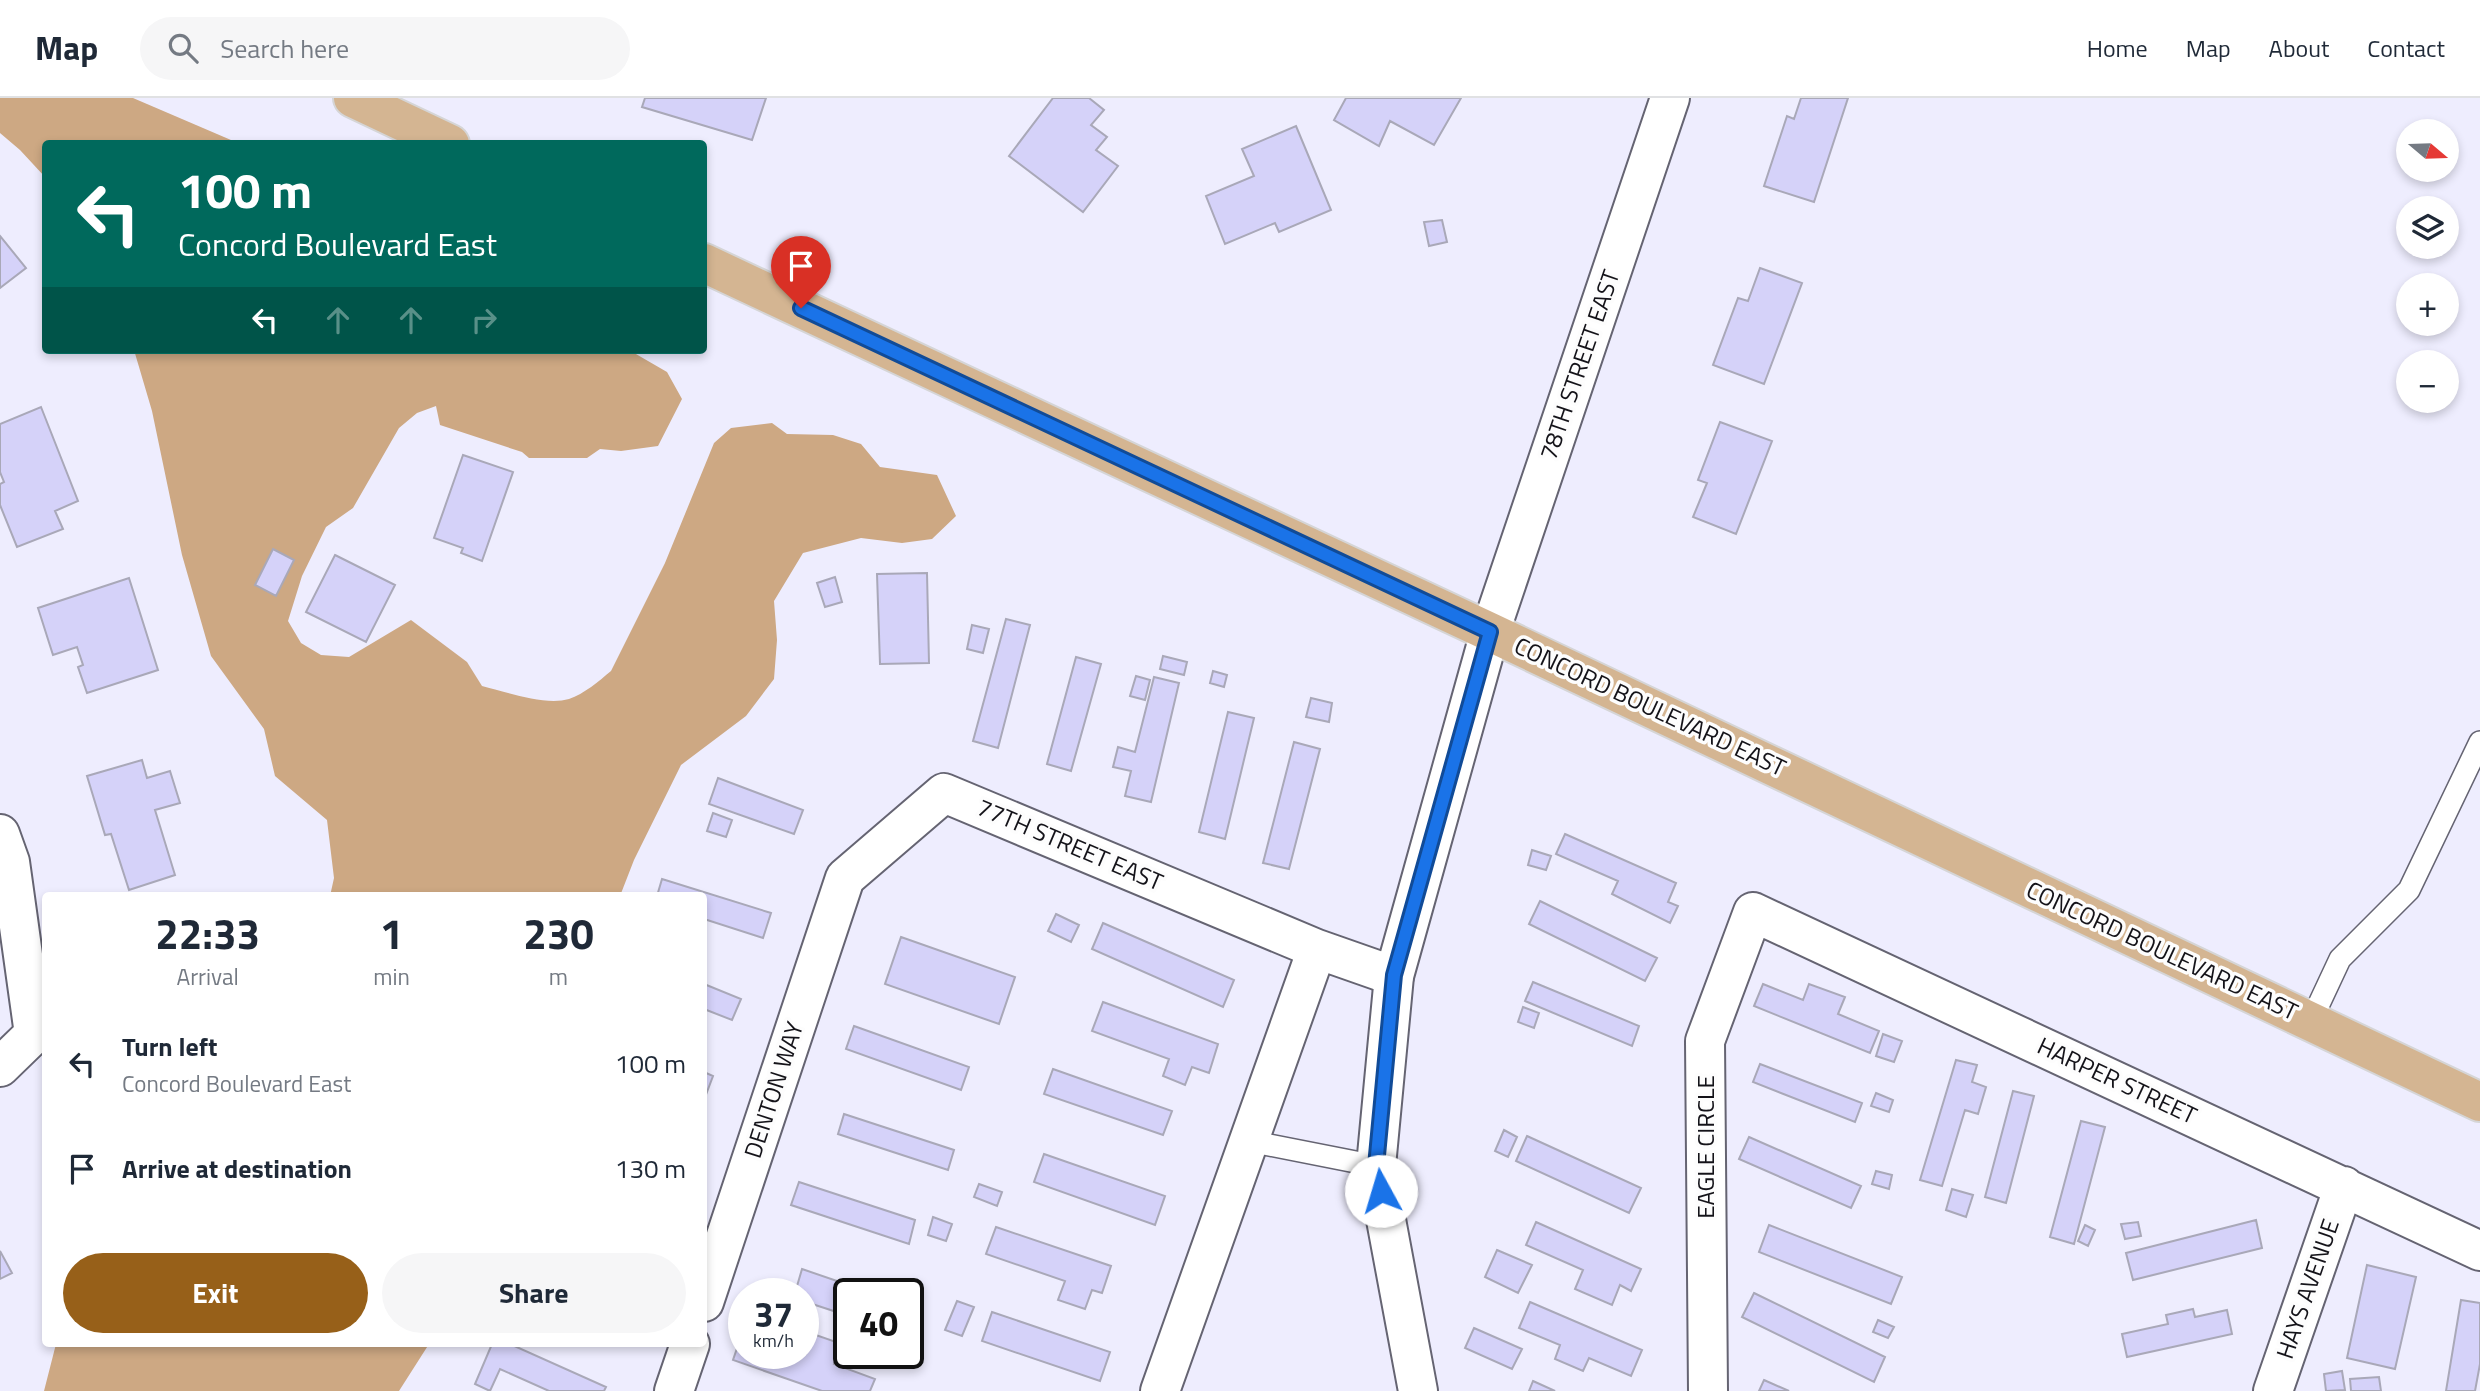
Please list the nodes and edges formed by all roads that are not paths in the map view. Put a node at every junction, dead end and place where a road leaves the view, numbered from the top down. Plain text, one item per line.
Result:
1 (353, 98) edge
2 (1670, 98) edge
3 (442, 140) edge
4 (707, 264) edge
5 (1490, 632) junction
6 (2480, 742) edge
7 (0, 834) edge
8 (845, 878) joint
9 (1754, 912) joint
10 (1317, 948) junction
11 (1394, 975) junction
12 (2311, 1021) junction
13 (0, 1067) edge
14 (2480, 1102) edge
15 (1249, 1141) junction
16 (1376, 1166) junction
17 (2344, 1186) junction
18 (2480, 1251) edge
19 (707, 1293) edge
20 (689, 1347) edge
21 (674, 1391) edge
22 (1160, 1391) edge
23 (1418, 1391) edge
24 (1708, 1391) edge
25 (2273, 1391) edge

1 - 3 main road
2 - 5 street, 78TH STREET EAST
4 - 5 main road, CONCORD BOULEVARD EAST
5 - 11 street, 78TH STREET EAST
5 - 12 main road, CONCORD BOULEVARD EAST
6 - 12 lane
7 - 13 street
8 - 10 street, 77TH STREET EAST
8 - 19 street, DENTON WAY
9 - 17 street, HARPER STREET
9 - 24 street, EAGLE CIRCLE
10 - 11 street, 77TH STREET EAST
10 - 15 street
11 - 16 street, 78TH STREET EAST
12 - 14 main road, CONCORD BOULEVARD EAST
15 - 16 lane
15 - 22 street
16 - 23 street, 78TH STREET EAST
17 - 18 street, HARPER STREET
17 - 25 street, HAYS AVENUE
20 - 21 street

